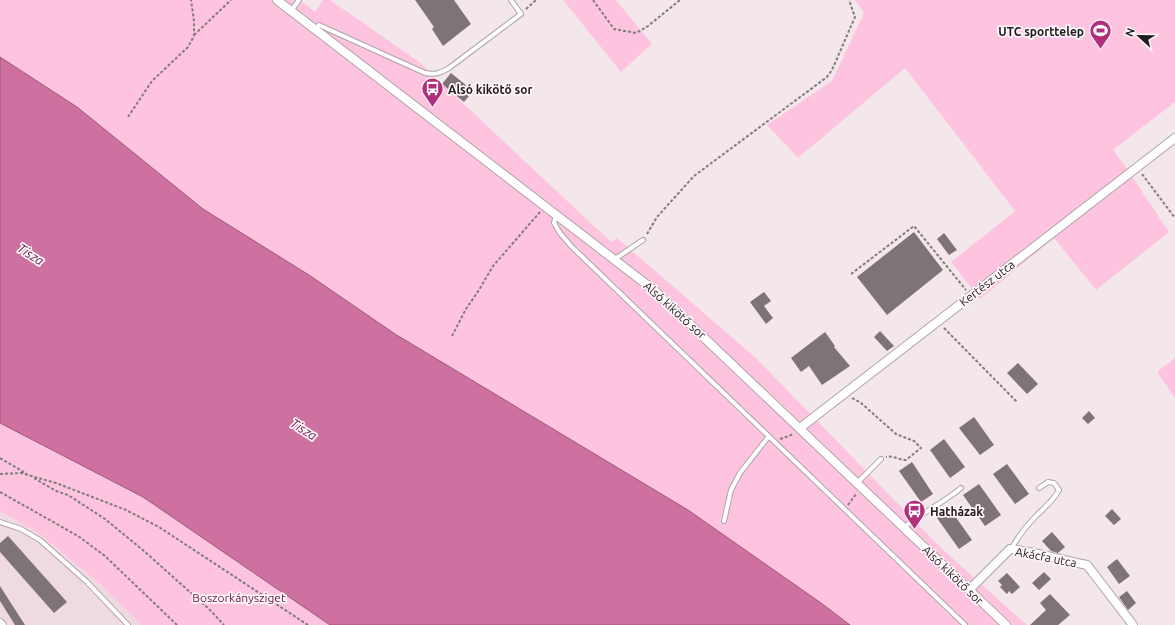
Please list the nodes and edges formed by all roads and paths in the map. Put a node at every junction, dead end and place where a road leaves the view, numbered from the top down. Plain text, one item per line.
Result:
1 (191, 0) edge
2 (231, 0) edge
3 (277, 0) edge
4 (298, 0) edge
5 (510, 0) edge
6 (536, 0) edge
7 (593, 0) edge
8 (680, 0) edge
9 (849, 0) edge
10 (291, 12) junction
11 (521, 14) junction
12 (315, 30) junction
13 (194, 36) junction
14 (128, 117) dead end
15 (1175, 138) edge
16 (1137, 167) junction
17 (545, 207) junction
18 (556, 215) junction
19 (1175, 218) edge
20 (643, 240) joint
21 (615, 259) junction
22 (851, 274) dead end
23 (970, 296) junction
24 (938, 321) junction
25 (452, 336) dead end
26 (844, 394) junction
27 (1016, 402) dead end
28 (800, 428) junction
29 (769, 436) junction
30 (773, 440) junction
31 (0, 458) edge
32 (881, 459) joint
33 (0, 474) edge
34 (30, 476) junction
35 (859, 485) junction
36 (961, 488) dead end
37 (1039, 488) dead end
38 (0, 492) edge
39 (844, 509) junction
40 (724, 521) dead end
41 (0, 522) edge
42 (904, 528) junction
43 (1010, 549) junction
44 (969, 590) junction
45 (128, 625) edge
46 (177, 625) edge
47 (224, 625) edge
48 (308, 625) edge
49 (965, 625) edge
50 (1006, 625) edge
51 (1133, 625) edge

1 - 13 path
2 - 13 path
3 - 10 street, Alsó kikötő sor
4 - 10 lane
5 - 11 lane
6 - 11 path
7 - 8 path
9 - 20 path
10 - 12 street, Alsó kikötő sor
11 - 12 lane
12 - 17 street, Alsó kikötő sor
13 - 14 path
15 - 16 street, Kertész utca
16 - 19 path
16 - 23 street, Kertész utca
17 - 18 street, Alsó kikötő sor
17 - 25 path
18 - 21 street, Alsó kikötő sor
18 - 29 lane
20 - 21 lane
21 - 28 street, Alsó kikötő sor
22 - 23 path
23 - 24 street, Kertész utca
24 - 26 street, Kertész utca
24 - 27 path
26 - 28 street, Kertész utca
26 - 32 path
28 - 30 path
28 - 35 street, Alsó kikötő sor
29 - 30 lane
29 - 40 lane
30 - 39 lane
31 - 34 path
32 - 35 lane
33 - 34 path
34 - 47 path
34 - 48 path
35 - 39 path
35 - 42 street, Alsó kikötő sor
36 - 42 lane
37 - 43 lane
38 - 46 path
39 - 49 lane
41 - 45 lane
42 - 44 street, Alsó kikötő sor
43 - 44 street, Akácfa utca
43 - 51 street, Akácfa utca
44 - 50 street, Alsó kikötő sor

